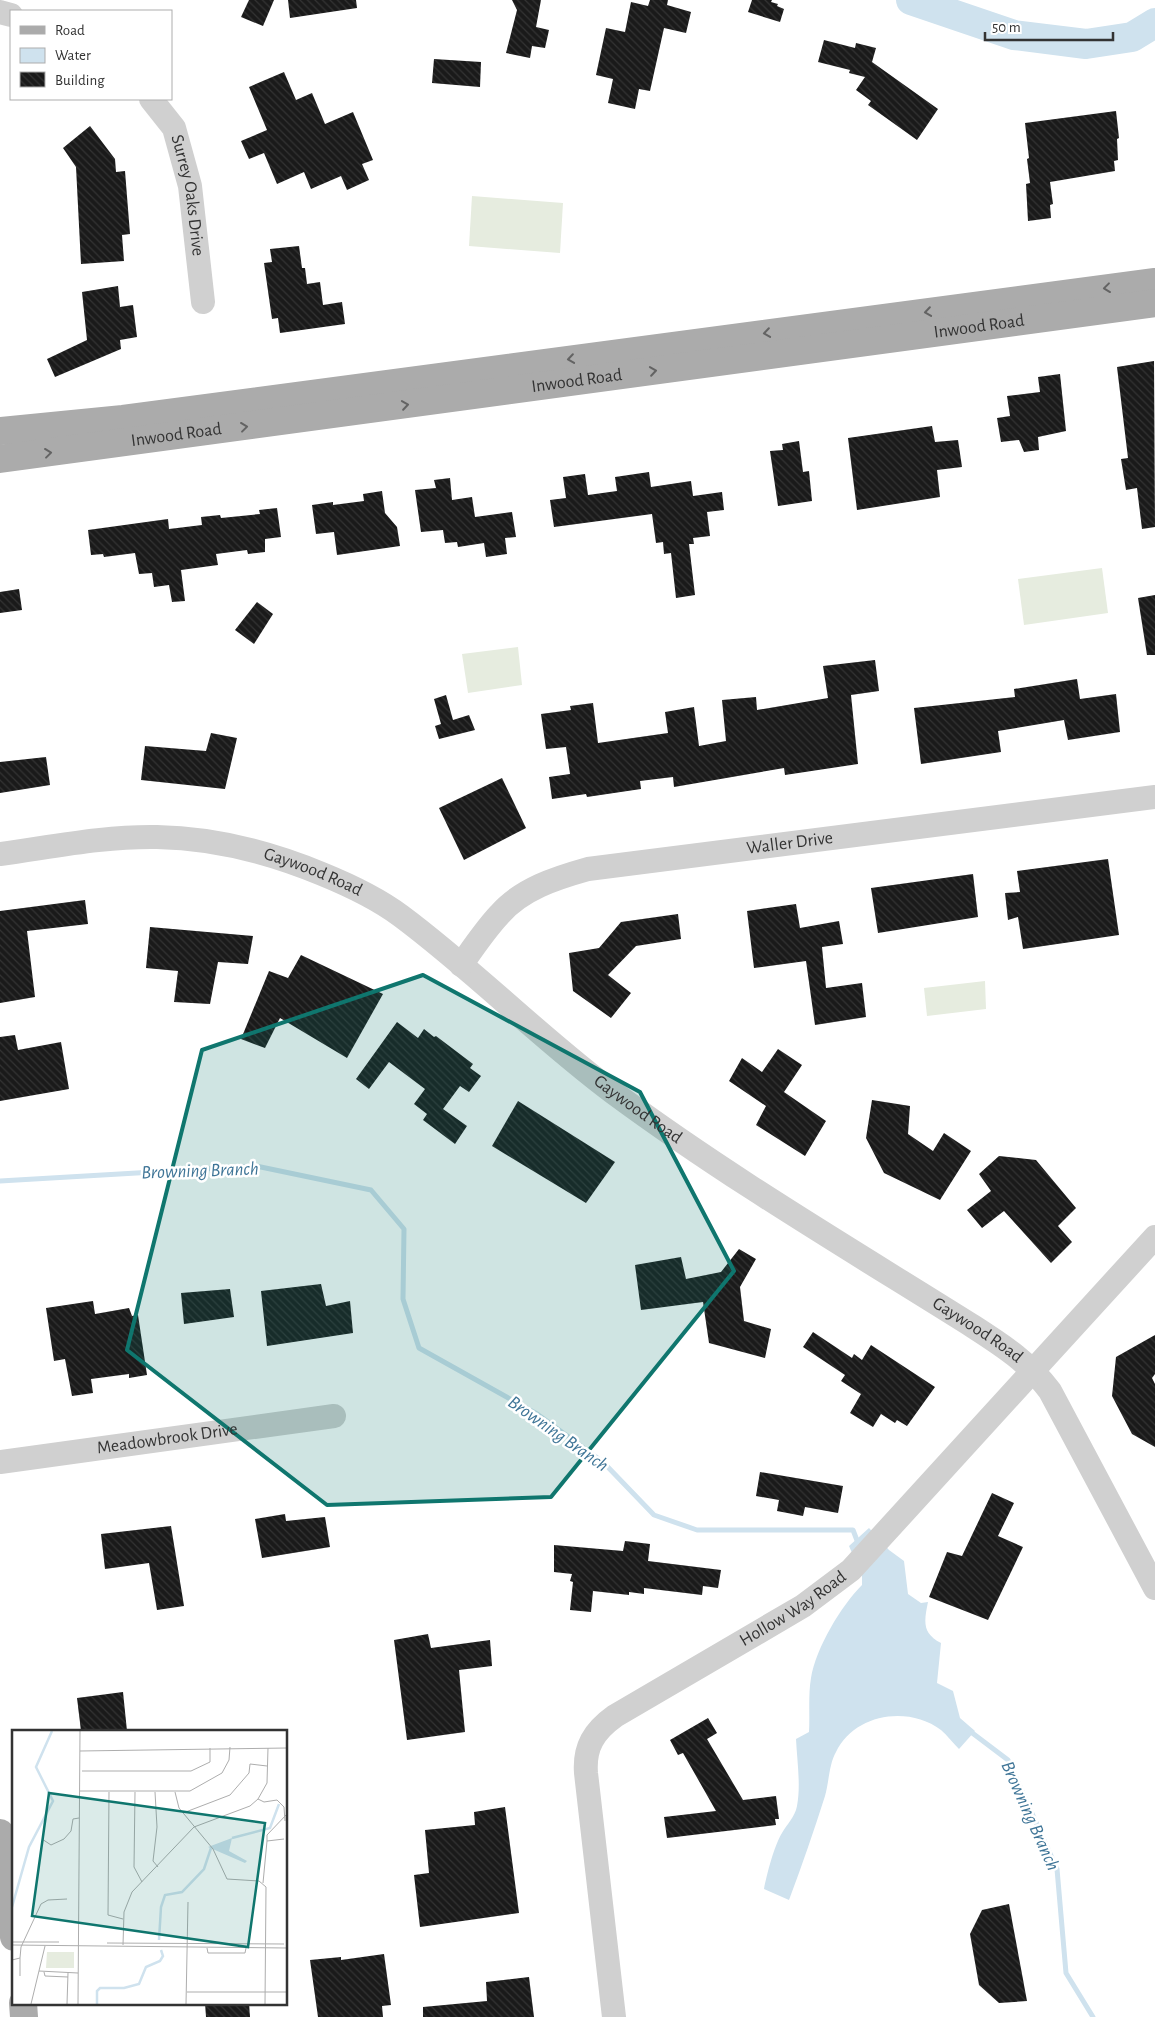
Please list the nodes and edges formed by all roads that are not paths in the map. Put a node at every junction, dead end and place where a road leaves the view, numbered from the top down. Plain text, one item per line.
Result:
1 (151, 100) edge
2 (1155, 282) edge
3 (203, 302) dead end
4 (1155, 303) edge
5 (965, 317) junction
6 (270, 411) junction
7 (0, 431) edge
8 (0, 459) edge
9 (1155, 797) edge
10 (0, 854) edge
11 (461, 965) junction
12 (1155, 1236) edge
13 (1034, 1370) junction
14 (334, 1416) dead end
15 (0, 1462) edge
16 (1155, 1588) edge
17 (0, 1833) edge
18 (12, 1922) edge
19 (22, 2004) edge
20 (24, 2017) edge
21 (614, 2017) edge

1 - 3 street, Surrey Oaks Drive
2 -> 5 main road, Inwood Road
4 - 5 main road, Inwood Road
5 - 6 main road, Inwood Road
6 - 7 main road, Inwood Road
8 -> 6 main road, Inwood Road
9 - 11 street, Waller Drive
10 - 11 street, Gaywood Road
11 - 13 street, Gaywood Road
12 - 13 street, Hollow Way Road
13 - 16 street, Gaywood Road
13 - 21 street, Hollow Way Road
14 - 15 street, Meadowbrook Drive
17 - 18 main road
19 - 20 main road

